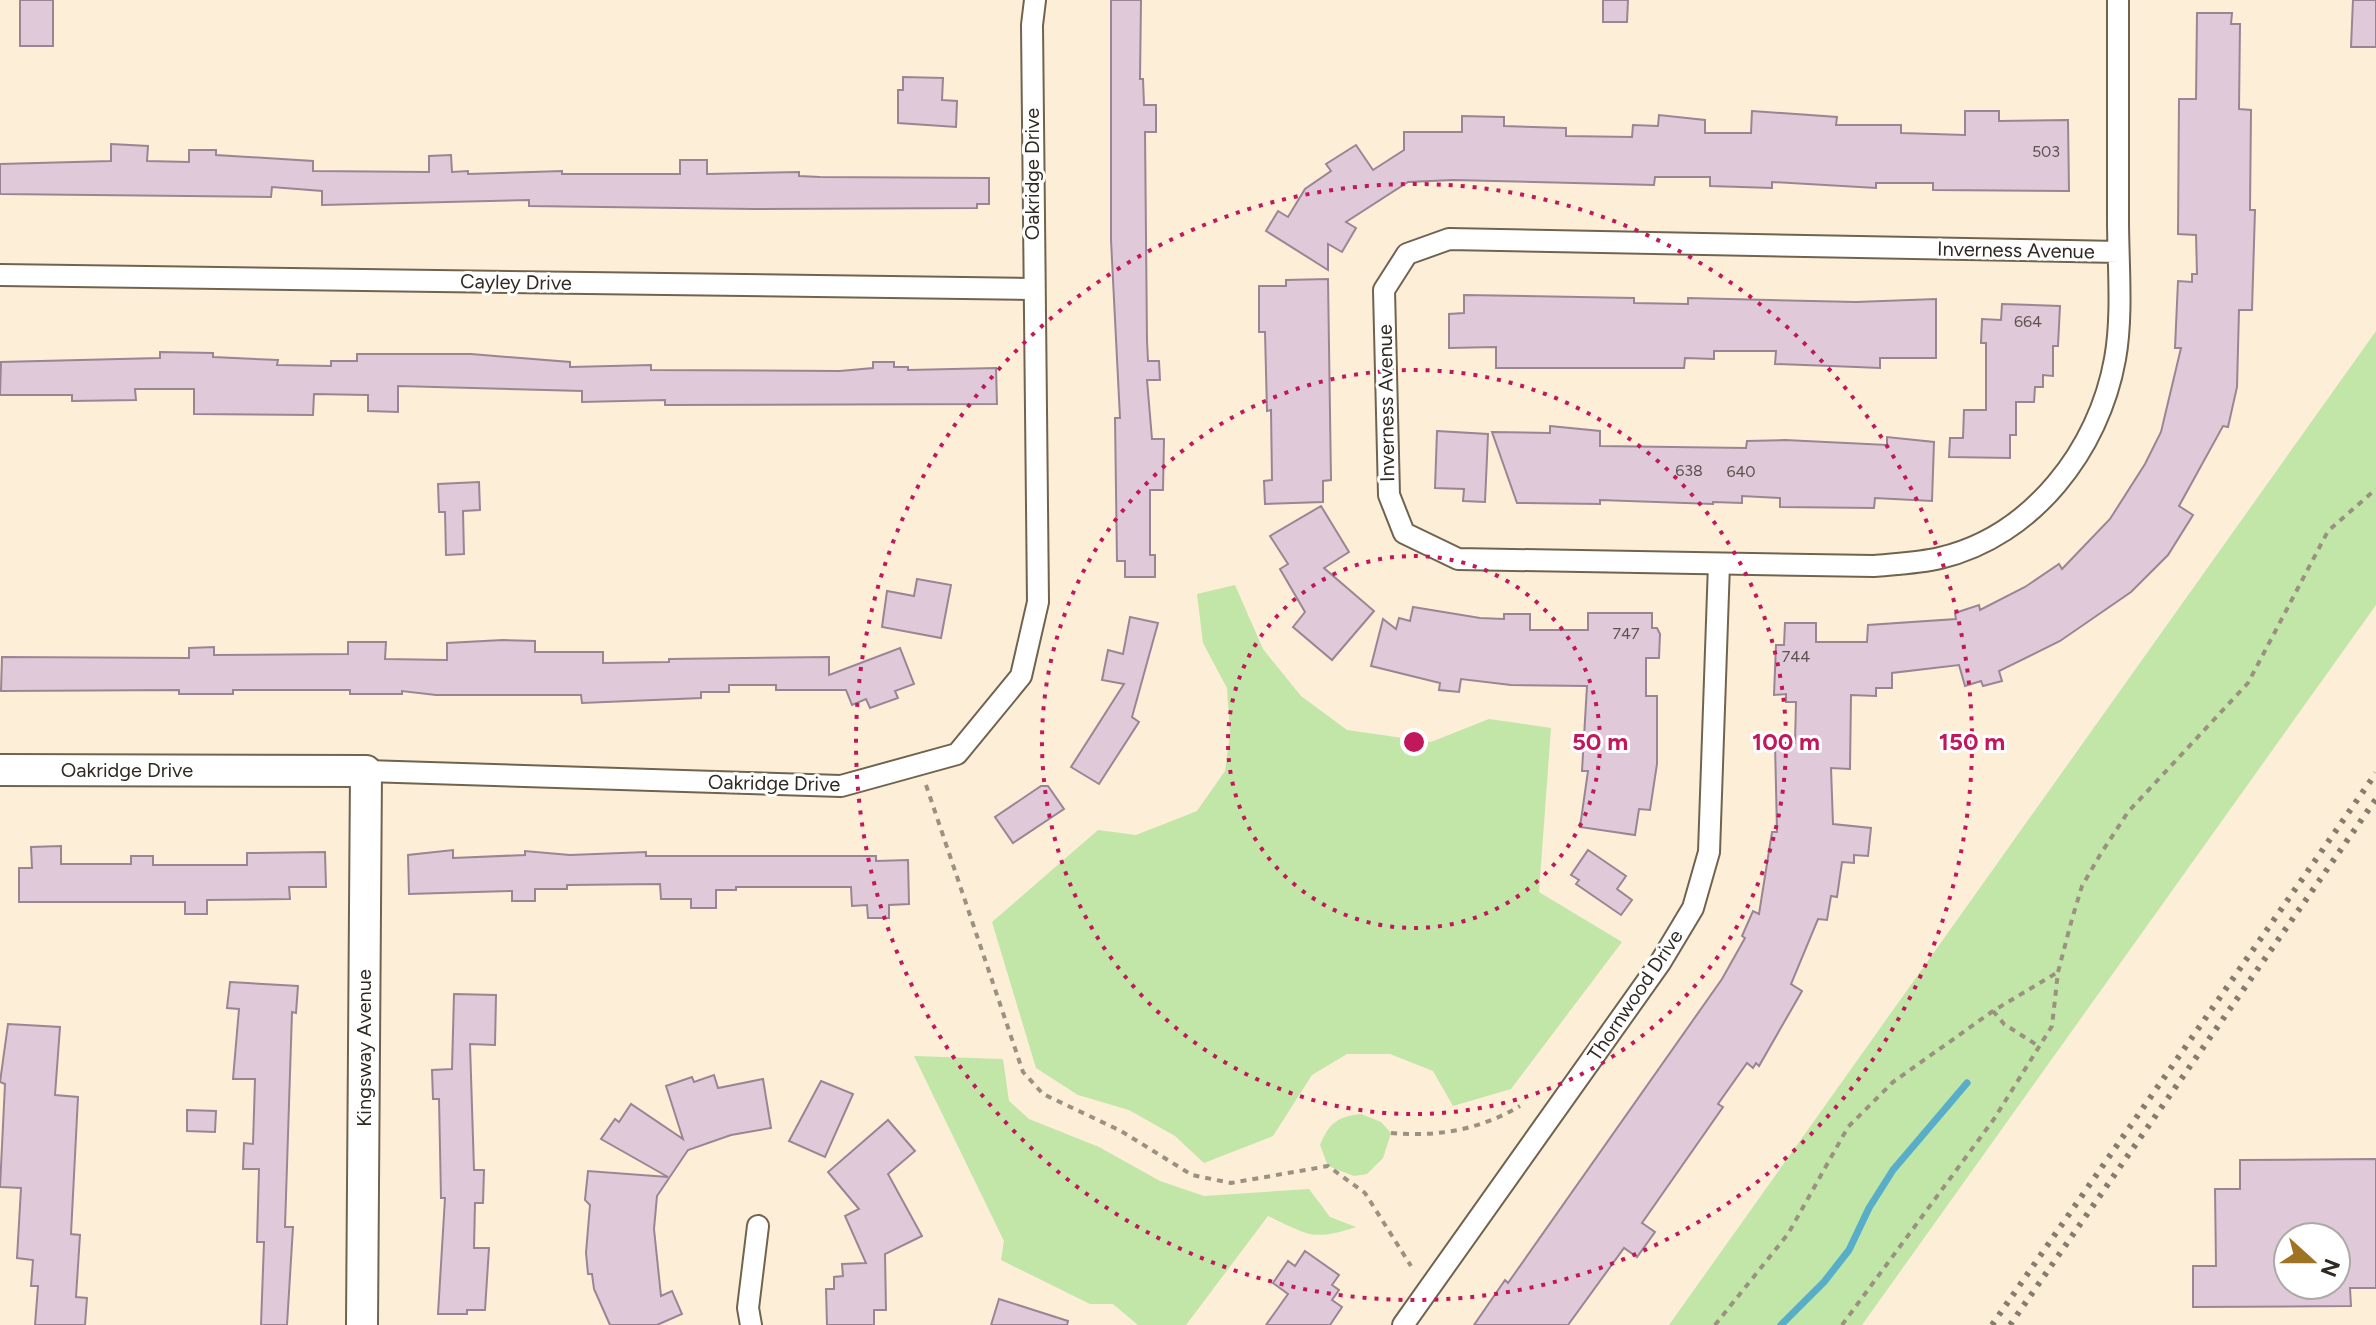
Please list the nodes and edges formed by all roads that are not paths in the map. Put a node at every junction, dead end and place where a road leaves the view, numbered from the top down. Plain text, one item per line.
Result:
1 (1035, 0) edge
2 (2118, 0) edge
3 (2118, 252) junction
4 (0, 275) edge
5 (1032, 289) junction
6 (1719, 564) junction
7 (0, 770) edge
8 (366, 771) junction
9 (758, 1226) dead end
10 (362, 1325) edge
11 (751, 1325) edge
12 (1403, 1325) edge

1 - 5 street, Oakridge Drive
2 - 3 street, Inverness Avenue
3 - 6 street, Inverness Avenue
3 - 6 street, Inverness Avenue
4 - 5 street, Cayley Drive
5 - 8 street, Oakridge Drive
6 - 12 street, Thornwood Drive
7 - 8 street, Oakridge Drive
8 - 10 street, Kingsway Avenue
9 - 11 street

